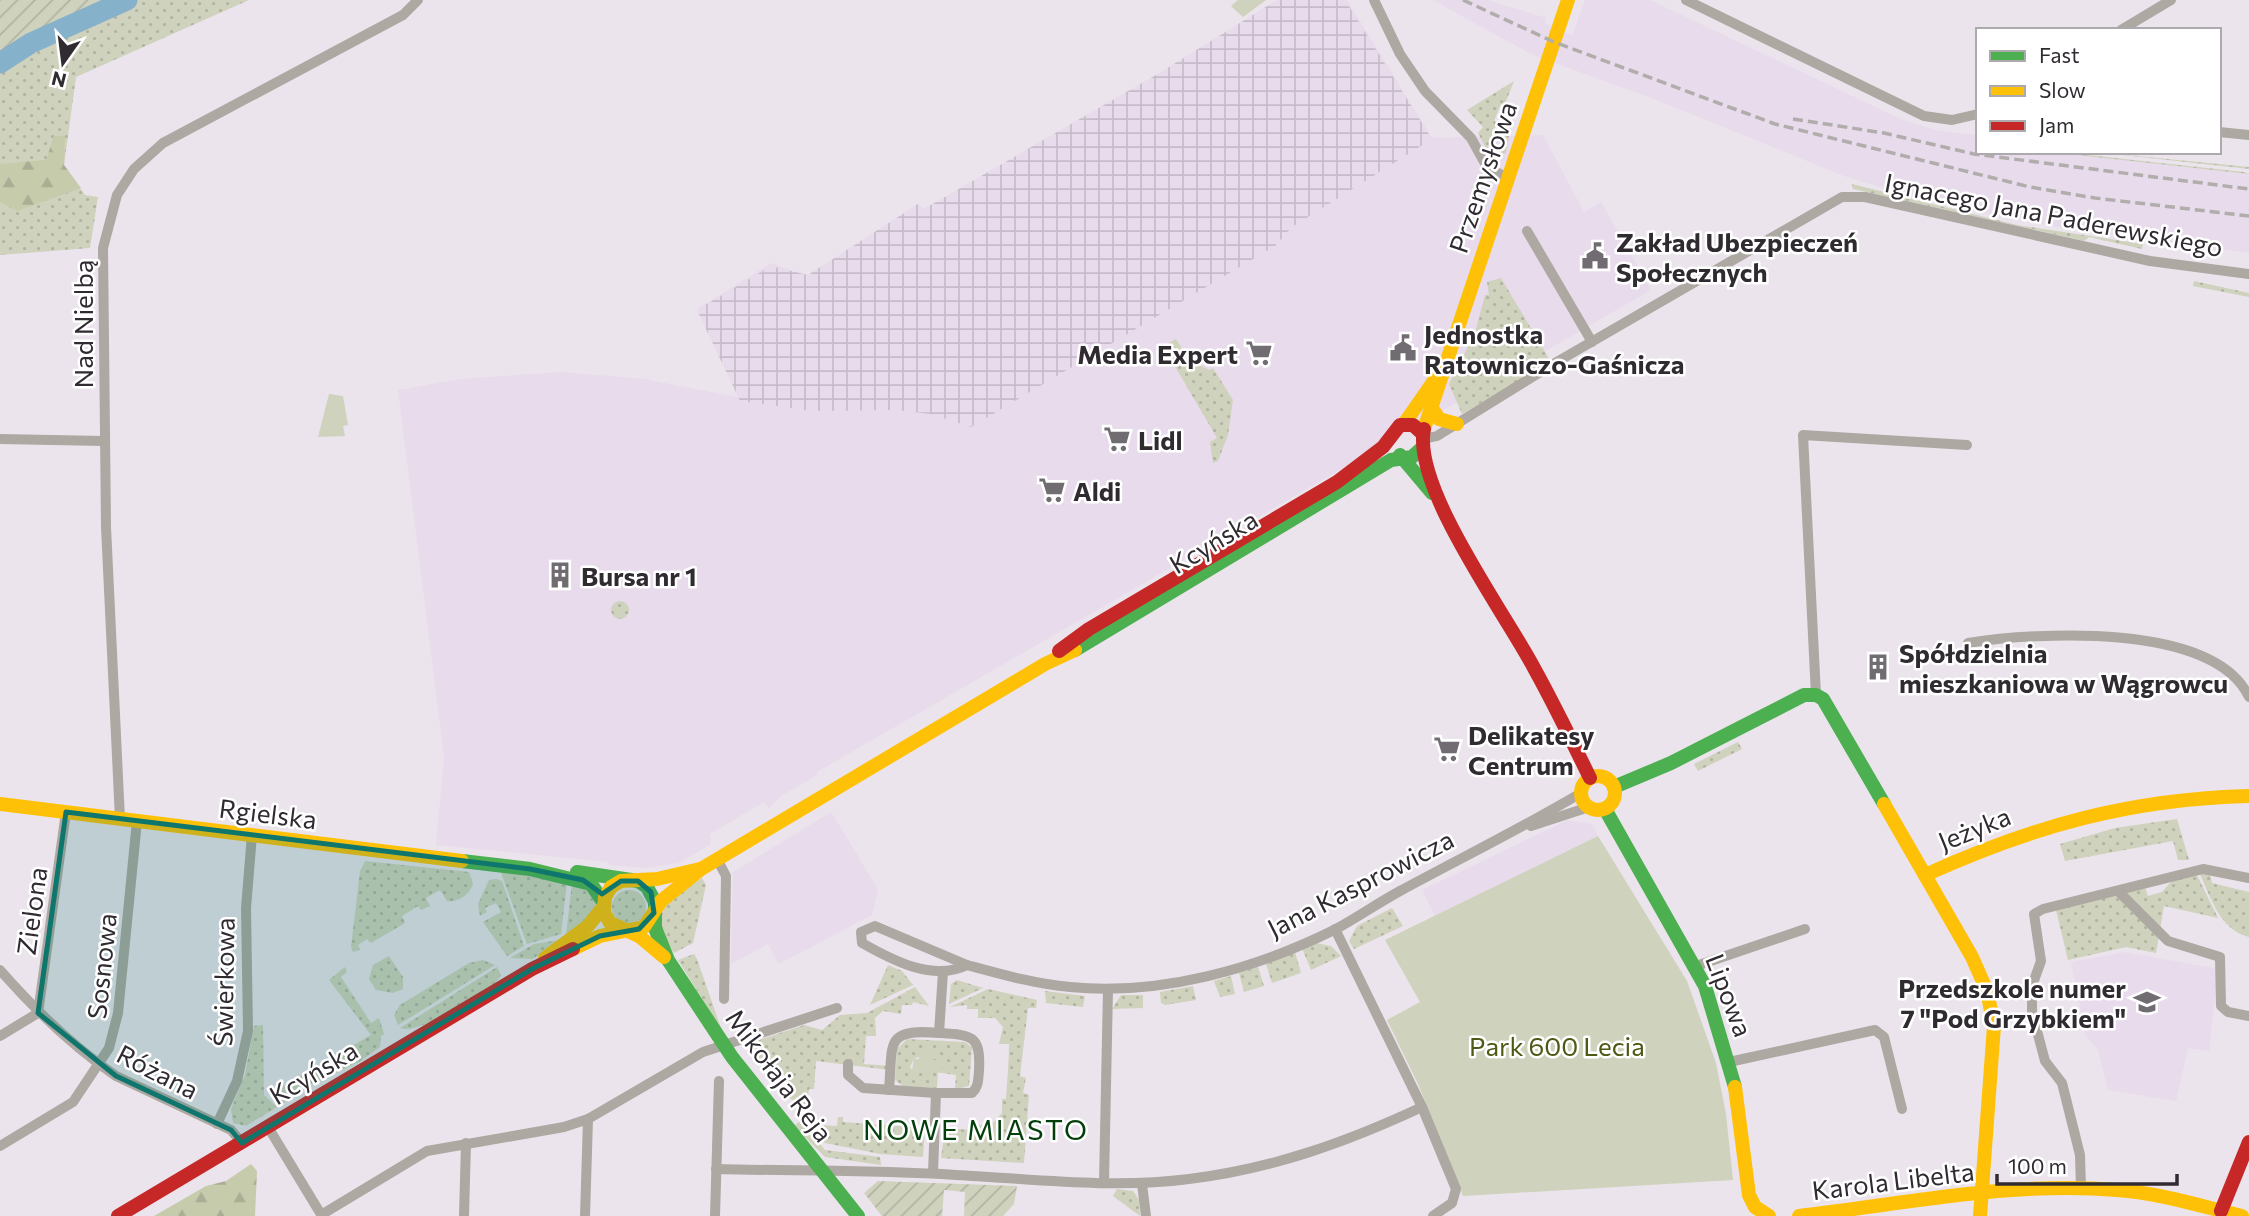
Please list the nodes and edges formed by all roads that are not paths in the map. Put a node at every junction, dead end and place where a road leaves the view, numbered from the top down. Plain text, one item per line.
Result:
1 (418, 0) edge
2 (1374, 0) edge
3 (1568, 0) edge
4 (1686, 0) edge
5 (2171, 0) edge
6 (2123, 28) edge
7 (1976, 114) edge
8 (2221, 132) edge
9 (2249, 135) edge
10 (1507, 178) junction
11 (1527, 231) dead end
12 (2249, 274) edge
13 (1592, 342) junction
14 (1443, 369) junction
15 (1431, 407) junction
16 (1404, 424) junction
17 (1457, 424) junction
18 (1391, 438) junction
19 (0, 439) edge
20 (1423, 440) junction
21 (104, 441) junction
22 (1968, 445) dead end
23 (1402, 457) junction
24 (1437, 499) junction
25 (1968, 643) dead end
26 (1045, 664) junction
27 (1816, 695) junction
28 (2249, 697) edge
29 (1590, 778) junction
30 (1614, 787) junction
31 (1581, 793) junction
32 (2249, 796) edge
33 (0, 804) edge
34 (1589, 807) junction
35 (1605, 809) junction
36 (66, 812) junction
37 (120, 820) junction
38 (137, 821) junction
39 (1523, 828) junction
40 (252, 835) junction
41 (717, 859) junction
42 (530, 869) junction
43 (701, 869) junction
44 (1925, 875) junction
45 (2249, 878) edge
46 (629, 880) junction
47 (2119, 891) junction
48 (604, 904) junction
49 (654, 913) junction
50 (1335, 929) junction
51 (1805, 929) dead end
52 (628, 931) junction
53 (668, 960) junction
54 (967, 965) junction
55 (1696, 966) junction
56 (532, 969) junction
57 (0, 970) edge
58 (943, 972) junction
59 (1108, 989) junction
60 (724, 999) dead end
61 (837, 1008) dead end
62 (38, 1013) junction
63 (2249, 1016) edge
64 (939, 1033) junction
65 (0, 1036) edge
66 (724, 1046) junction
67 (1729, 1062) junction
68 (848, 1064) dead end
69 (100, 1065) junction
70 (719, 1081) dead end
71 (889, 1090) junction
72 (936, 1093) junction
73 (1422, 1107) junction
74 (1902, 1109) dead end
75 (588, 1119) junction
76 (217, 1124) junction
77 (268, 1127) junction
78 (2249, 1142) edge
79 (242, 1143) junction
80 (466, 1143) junction
81 (0, 1146) edge
82 (716, 1169) junction
83 (822, 1171) junction
84 (933, 1173) junction
85 (1104, 1183) junction
86 (1142, 1184) junction
87 (2081, 1189) junction
88 (1982, 1193) junction
89 (2221, 1210) junction
90 (1762, 1214) edge
91 (322, 1215) edge
92 (118, 1216) edge
93 (464, 1216) edge
94 (585, 1216) edge
95 (715, 1216) edge
96 (858, 1216) edge
97 (1146, 1216) edge
98 (1433, 1216) edge
99 (1798, 1216) edge
100 (1980, 1216) edge
101 (2239, 1216) edge

1 - 21 street, Nad Nielbą
2 - 10 street
3 - 10 street, Przemysłowa
4 - 7 street
5 - 6 street
8 - 9 street
10 - 14 street, Przemysłowa
11 - 13 street
12 - 13 street, Ignacego Jana Paderewskiego
13 - 17 street
14 - 15 street, Przemysłowa
14 - 16 street, Przemysłowa
15 - 17 street
15 - 20 street, Przemysłowa
16 - 18 street
16 - 20 street
17 - 20 street
18 - 23 street
18 - 26 street, Kcyńska
19 - 21 street
20 - 23 street
20 - 24 street
21 - 37 street, Nad Nielbą
22 - 27 street
23 - 24 street
23 - 26 street, Kcyńska
24 - 29 street
25 - 28 street
26 - 41 street, Kcyńska
27 - 30 street
27 - 44 street, Jeżyka
29 - 30 street
29 - 31 street
30 - 35 street
31 - 34 street
31 - 39 street, Jana Kasprowicza
32 - 44 street, Jeżyka
33 - 36 street, Rgielska
34 - 35 street
34 - 39 street, Jana Kasprowicza
35 - 55 street, Lipowa
36 - 37 street, Rgielska
36 - 62 street, Zielona
37 - 38 street, Rgielska
38 - 40 street, Rgielska
38 - 69 street, Sosnowa
39 - 50 street, Jana Kasprowicza
40 - 42 street, Rgielska
40 - 76 street, Świerkowa
41 - 43 street, Kcyńska
41 - 60 street
42 - 46 street, Rgielska
42 - 48 street, Rgielska
43 - 46 street, Kcyńska
43 - 49 street, Kcyńska
44 - 88 street
45 - 47 street
46 - 48 street
46 - 49 street
47 - 63 street
47 - 87 street
48 - 52 street
48 - 56 street, Kcyńska
49 - 52 street
49 - 53 street, Mikołaja Reja
50 - 59 street, Jana Kasprowicza
50 - 73 street
51 - 55 street
52 - 53 street, Mikołaja Reja
52 - 56 street, Kcyńska
53 - 66 street, Mikołaja Reja
54 - 58 street, Jana Kasprowicza
54 - 58 street, Jana Kasprowicza
54 - 59 street, Jana Kasprowicza
55 - 67 street, Lipowa
56 - 77 street, Kcyńska
57 - 62 street, Różana
58 - 64 street
59 - 85 street
61 - 66 street
62 - 65 street
62 - 69 street, Różana
64 - 71 street
64 - 72 street
66 - 75 street
66 - 83 street, Mikołaja Reja
67 - 74 street
67 - 90 street, Lipowa
68 - 71 street
69 - 76 street, Różana
69 - 81 street, Sosnowa
70 - 82 street
71 - 72 street
72 - 84 street
73 - 86 street
73 - 98 street
75 - 80 street
75 - 94 street
76 - 79 street, Różana
77 - 79 street, Kcyńska
77 - 91 street
78 - 89 street
79 - 92 street, Kcyńska
80 - 91 street
80 - 93 street
82 - 83 street
82 - 95 street
83 - 84 street
83 - 96 street, Mikołaja Reja
84 - 85 street
85 - 86 street
86 - 97 street
87 - 88 street, Karola Libelta
87 - 89 street, Karola Libelta
88 - 99 street, Karola Libelta
88 - 100 street
89 - 101 street, Karola Libelta

